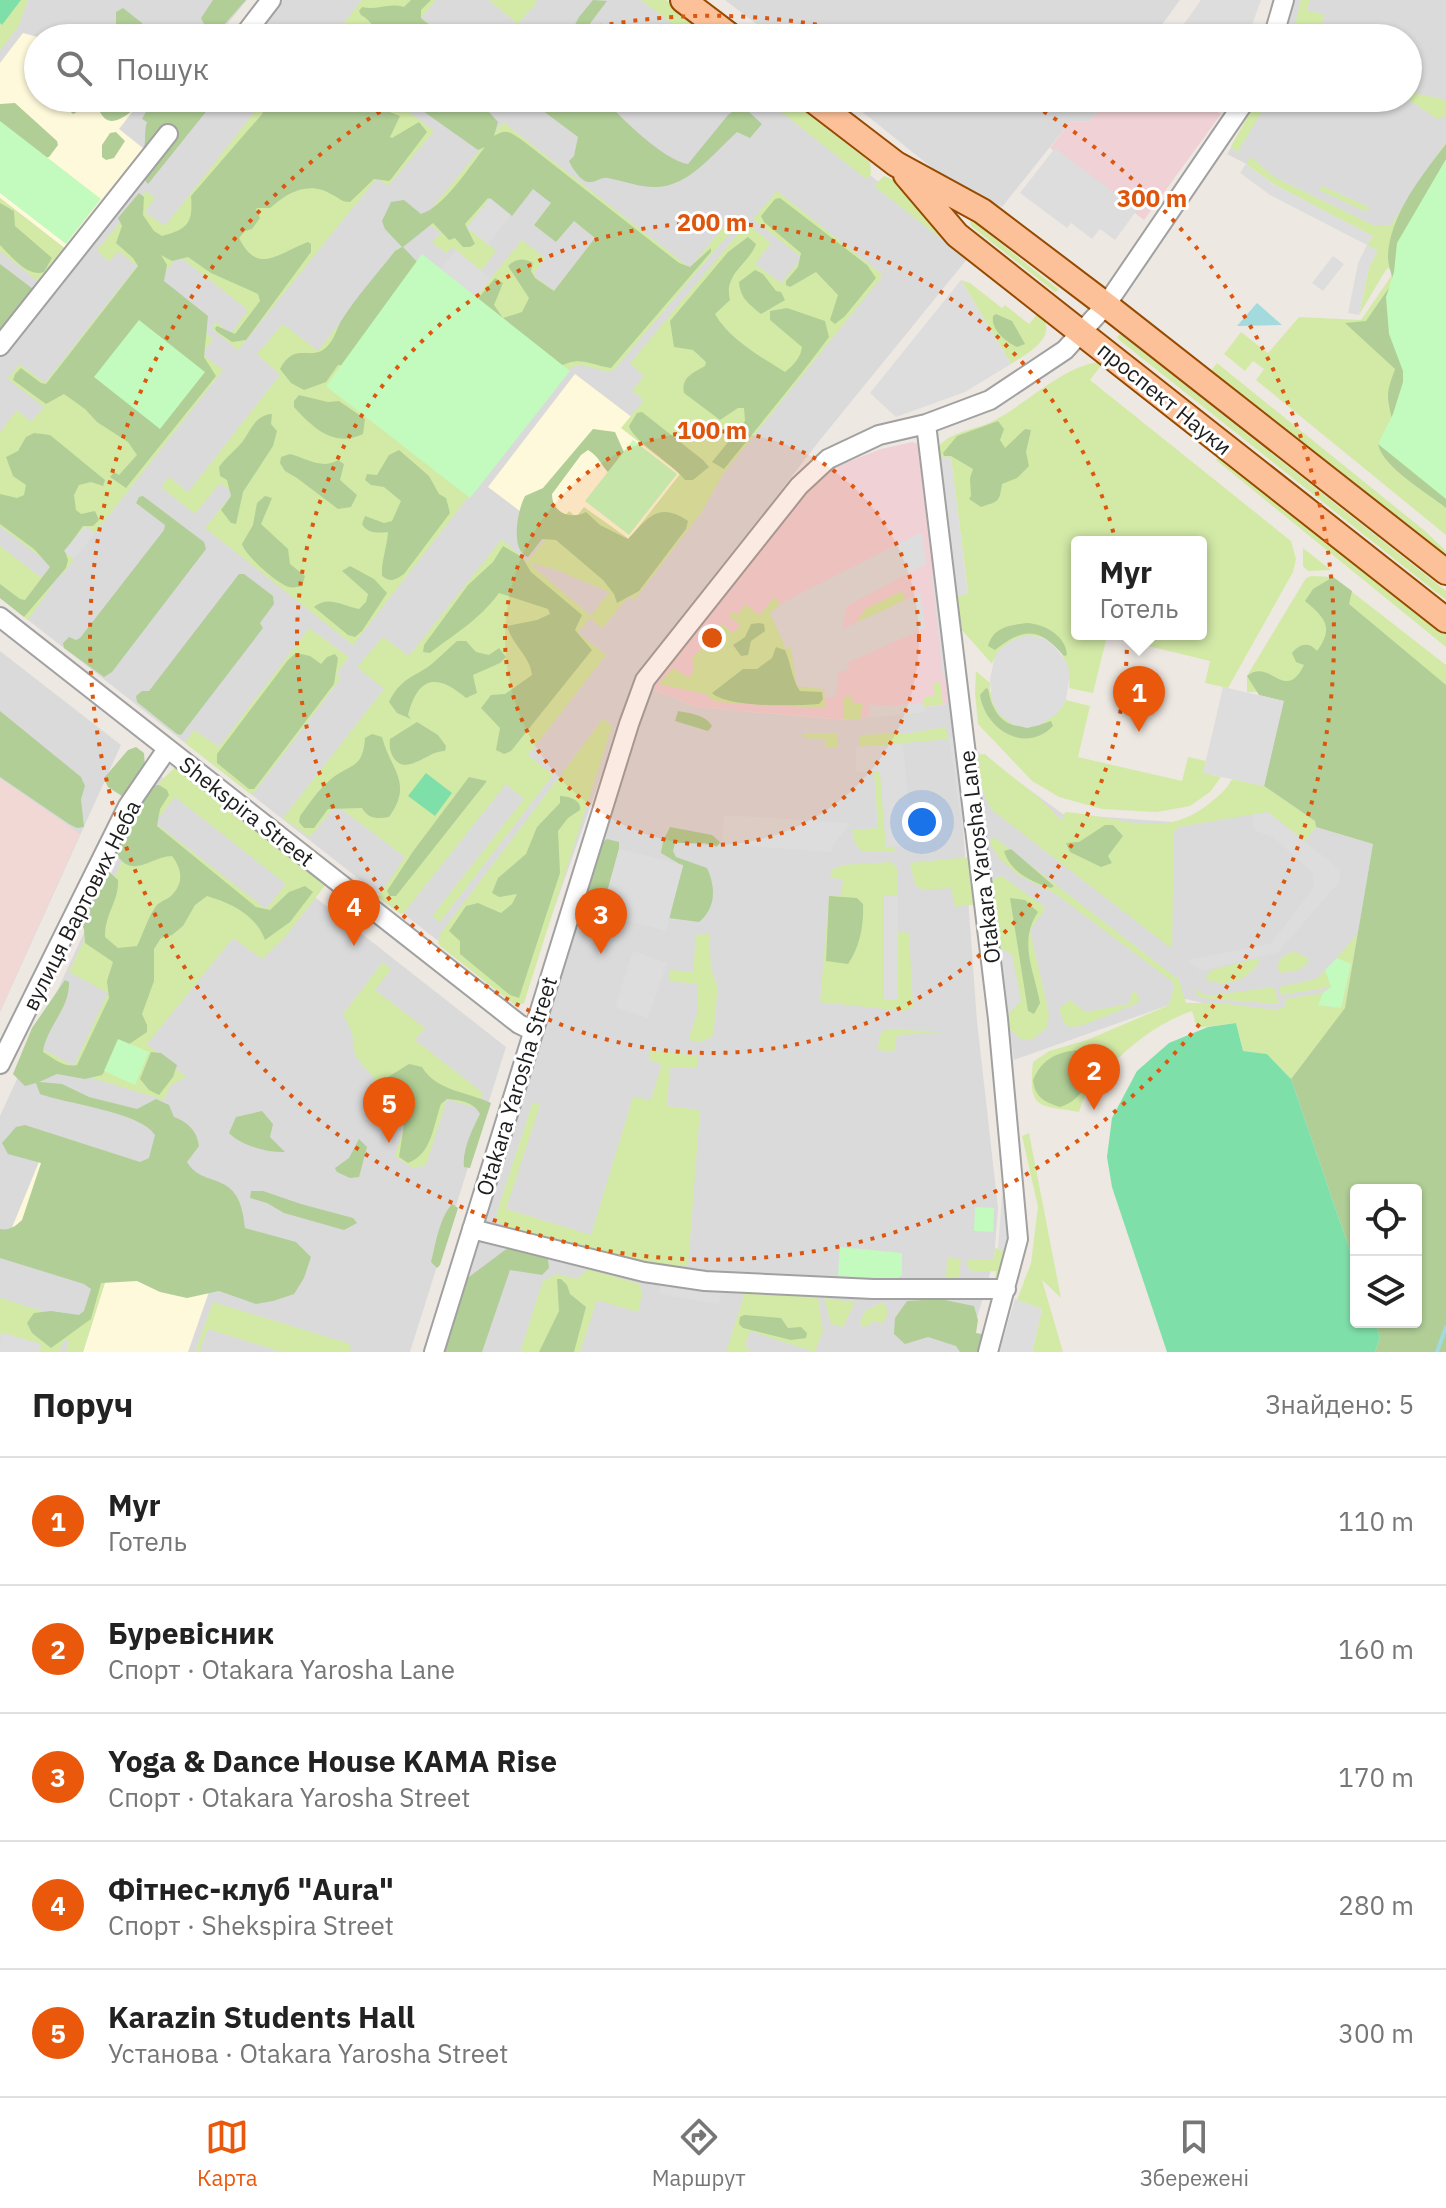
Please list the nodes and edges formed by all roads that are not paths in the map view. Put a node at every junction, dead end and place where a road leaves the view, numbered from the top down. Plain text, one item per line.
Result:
1 (271, 0) edge
2 (683, 0) edge
3 (1284, 0) edge
4 (253, 24) edge
5 (715, 24) edge
6 (1277, 24) edge
7 (828, 112) edge
8 (1237, 112) edge
9 (168, 134) dead end
10 (896, 164) junction
11 (1106, 305) junction
12 (1083, 333) junction
13 (0, 346) edge
14 (926, 424) junction
15 (1446, 572) edge
16 (0, 617) edge
17 (1446, 620) edge
18 (167, 749) junction
19 (533, 1031) junction
20 (0, 1064) edge
21 (472, 1229) junction
22 (1006, 1289) junction
23 (434, 1352) edge
24 (988, 1352) edge

1 - 4 street
2 - 5 main road
3 - 6 street
7 - 10 main road, проспект Науки
8 - 11 street, Otakara Yarosha Street
9 - 13 street
10 - 11 main road, проспект Науки
10 - 12 main road, проспект Науки
11 - 12 street, Otakara Yarosha Street
11 - 15 main road, проспект Науки
12 - 14 street, Otakara Yarosha Street
12 - 17 main road, проспект Науки
14 - 19 street, Otakara Yarosha Street
14 - 22 street, Otakara Yarosha Lane
16 - 18 street, Shekspira Street
18 - 19 street, Shekspira Street
18 - 20 street, вулиця Вартових Неба
19 - 21 street, Otakara Yarosha Street
21 - 22 street
21 - 23 street, Otakara Yarosha Street
22 - 24 street, Otakara Yarosha Lane

